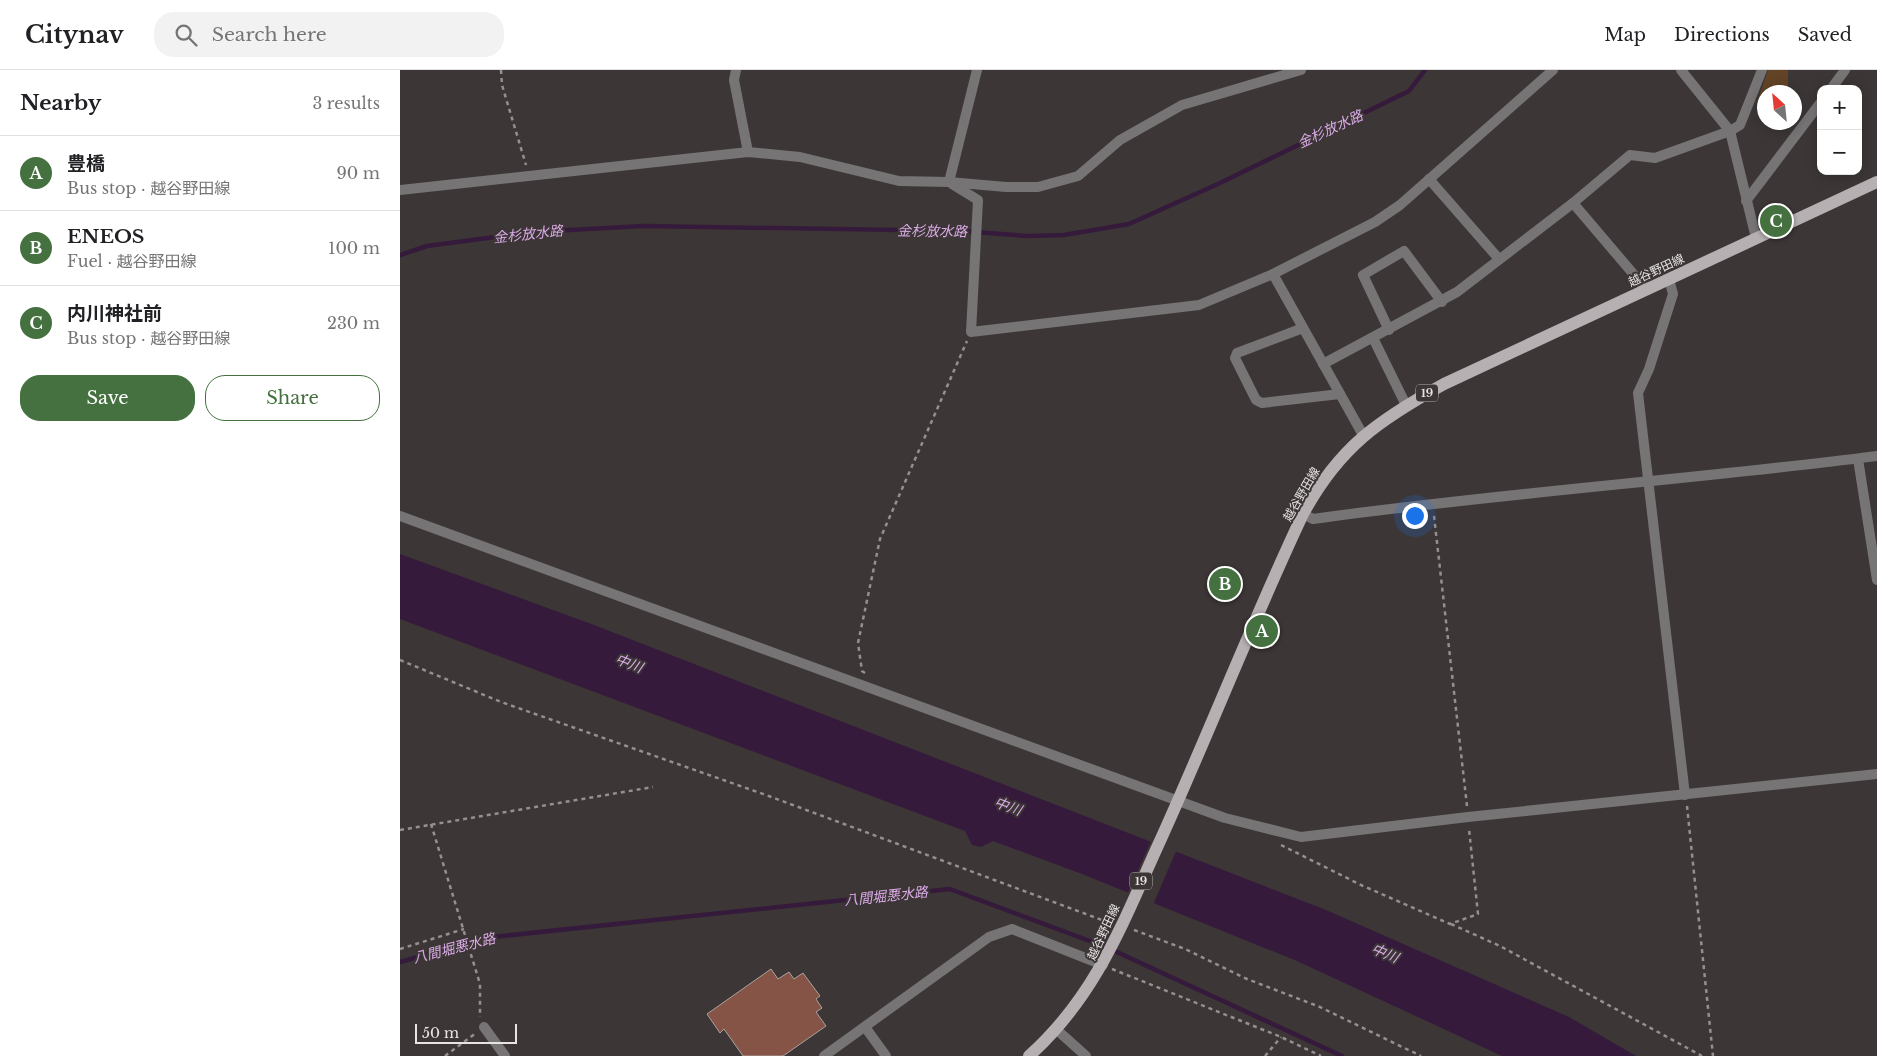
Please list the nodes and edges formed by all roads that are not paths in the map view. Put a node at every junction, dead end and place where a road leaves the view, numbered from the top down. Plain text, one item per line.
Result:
1 (736, 70) edge
2 (978, 70) edge
3 (1302, 70) edge
4 (1553, 70) edge
5 (1681, 70) edge
6 (1762, 70) edge
7 (1845, 70) edge
8 (1834, 85) edge
9 (1817, 107) edge
10 (1730, 131) junction
11 (748, 152) junction
12 (1429, 179) junction
13 (949, 182) junction
14 (1877, 182) edge
15 (400, 190) edge
16 (1746, 201) junction
17 (1573, 202) junction
18 (1756, 238) junction
19 (1499, 259) junction
20 (1273, 274) junction
21 (1669, 279) junction
22 (1647, 290) junction
23 (1442, 302) junction
24 (1303, 328) junction
25 (1389, 330) junction
26 (1373, 338) junction
27 (1323, 364) junction
28 (1340, 394) junction
29 (1406, 405) junction
30 (1362, 435) junction
31 (1877, 456) edge
32 (1858, 459) junction
33 (1648, 483) junction
34 (1303, 514) junction
35 (400, 516) edge
36 (1877, 580) edge
37 (1877, 774) edge
38 (1686, 795) junction
39 (1177, 803) junction
40 (1105, 960) junction
41 (484, 1027) road end
42 (865, 1027) junction
43 (1057, 1030) junction
44 (505, 1056) edge
45 (824, 1056) edge
46 (886, 1056) edge
47 (1030, 1056) edge
48 (1086, 1056) edge

1 - 11 street
2 - 13 street
3 - 13 street
4 - 12 street
5 - 10 street
6 - 10 street
7 - 8 street
9 - 16 street
10 - 16 street
10 - 17 street
11 - 13 street
11 - 15 street
12 - 19 street
12 - 20 street
13 - 20 street
14 - 18 main road, 越谷野田線 / 19
16 - 18 street
17 - 19 street
17 - 22 street
18 - 21 main road, 越谷野田線 / 19
19 - 23 street
20 - 24 street
21 - 22 main road, 越谷野田線 / 19
21 - 33 street
22 - 29 main road, 越谷野田線 / 19
23 - 25 street
23 - 25 street
24 - 27 street
24 - 28 street
25 - 26 street
26 - 27 street
26 - 29 street
27 - 28 street
28 - 30 street
29 - 30 main road, 越谷野田線 / 19
30 - 34 main road, 越谷野田線 / 19
31 - 32 street
32 - 33 street
32 - 36 street
33 - 34 street
33 - 38 street
34 - 39 main road, 越谷野田線 / 19
35 - 39 street
37 - 38 street
38 - 39 street
39 - 40 main road, 越谷野田線 / 19
40 - 42 street
40 - 43 main road, 越谷野田線 / 19
41 - 44 street
42 - 45 street
42 - 46 street
43 - 47 main road, 越谷野田線 / 19
43 - 48 street

